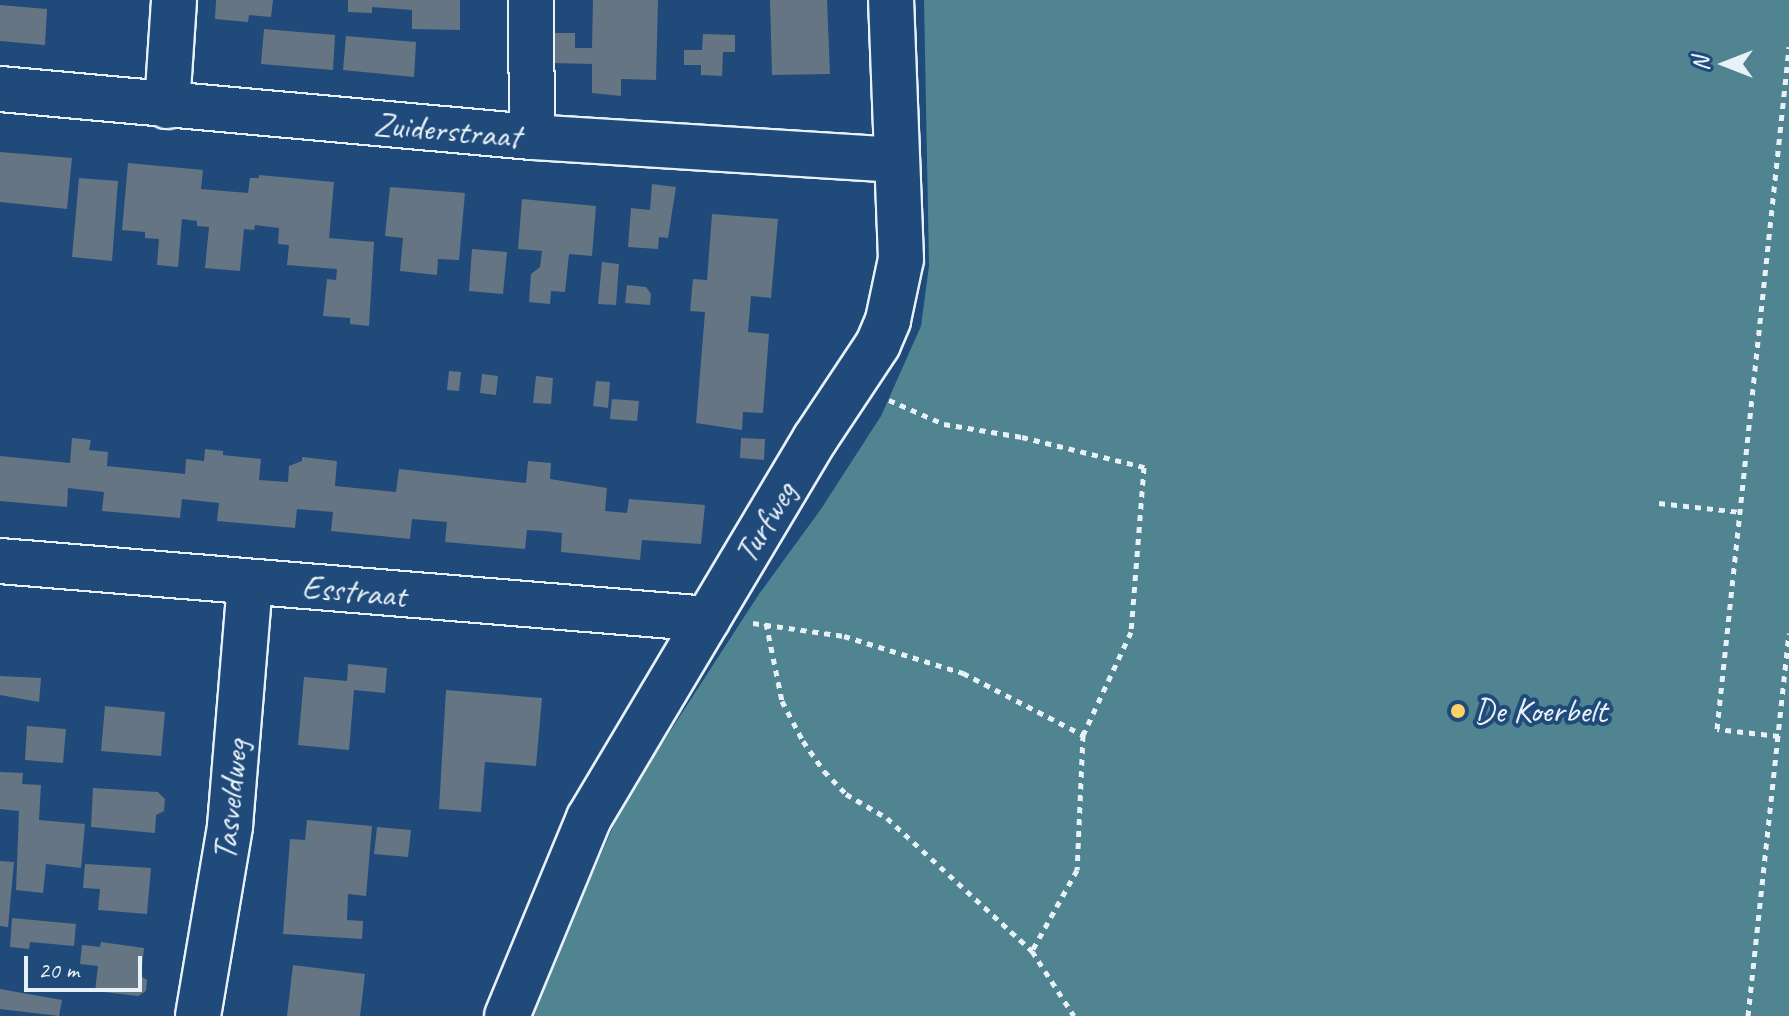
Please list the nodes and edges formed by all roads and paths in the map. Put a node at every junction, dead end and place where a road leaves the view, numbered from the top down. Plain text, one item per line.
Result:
1 (174, 0) edge
2 (531, 0) edge
3 (891, 0) edge
4 (1789, 47) edge
5 (0, 89) edge
6 (167, 106) junction
7 (532, 137) junction
8 (895, 160) junction
9 (852, 384) junction
10 (1659, 503) dead end
11 (1740, 512) junction
12 (0, 561) edge
13 (250, 583) junction
14 (708, 619) junction
15 (1789, 633) edge
16 (1083, 735) junction
17 (1779, 736) junction
18 (1032, 951) junction
19 (198, 1016) edge
20 (507, 1016) edge
21 (1074, 1016) edge
22 (1748, 1016) edge

1 - 6 street
2 - 7 street
3 - 8 street, Turfweg
4 - 11 path
5 - 6 street, Zuiderstraat
6 - 7 street, Zuiderstraat
7 - 8 street, Zuiderstraat
8 - 9 street, Turfweg
9 - 14 street, Turfweg
9 - 16 path
10 - 11 path
11 - 17 path
12 - 13 street, Esstraat
13 - 14 street, Esstraat
13 - 19 street, Tasveldweg
14 - 20 street, Turfweg
15 - 17 path
16 - 18 path
16 - 18 path
17 - 22 path
18 - 21 path

